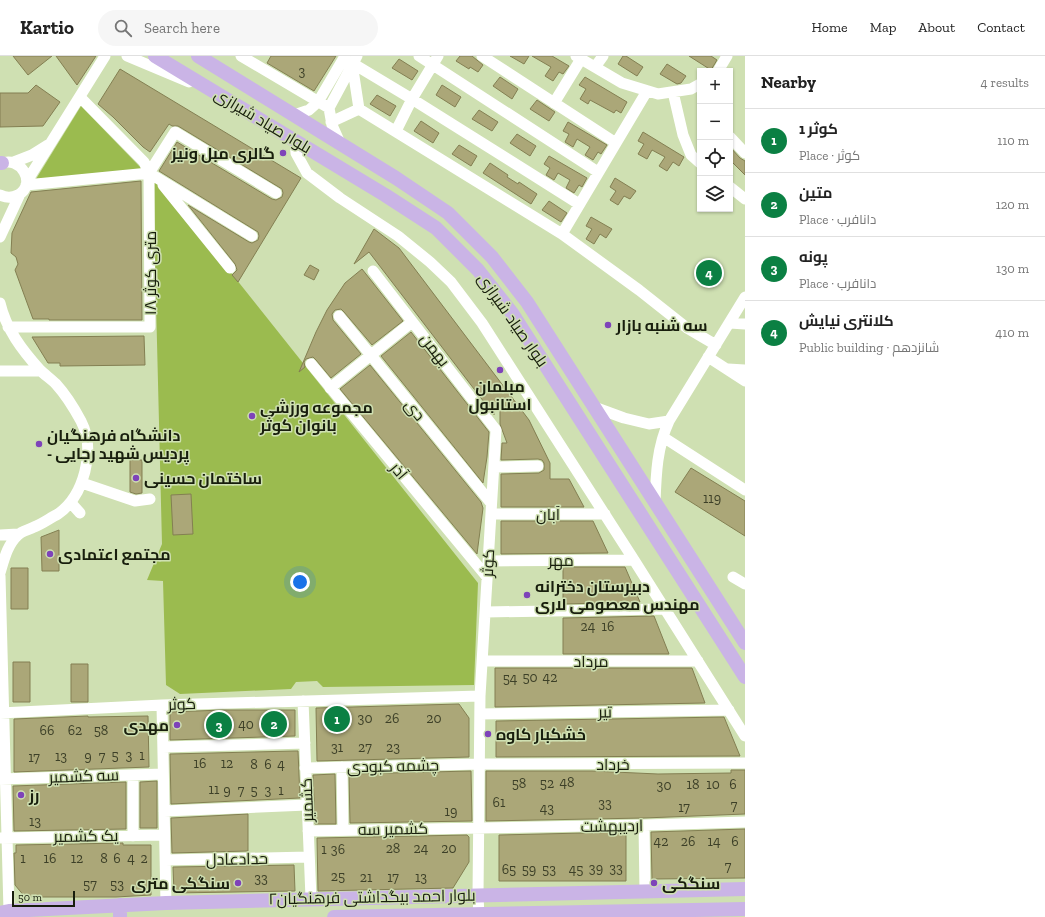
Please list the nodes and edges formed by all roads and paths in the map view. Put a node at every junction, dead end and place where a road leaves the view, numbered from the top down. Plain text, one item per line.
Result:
1 (105, 56) edge
2 (126, 56) edge
3 (155, 56) edge
4 (198, 56) edge
5 (205, 56) edge
6 (241, 56) edge
7 (419, 56) edge
8 (482, 56) edge
9 (604, 56) edge
10 (727, 56) edge
11 (352, 58) edge
12 (578, 58) edge
13 (258, 60) edge
14 (436, 60) edge
15 (495, 60) edge
16 (595, 68) junction
17 (720, 68) edge
18 (227, 74) junction
19 (697, 86) edge
20 (647, 91) junction
21 (673, 92) junction
22 (220, 95) junction
23 (80, 97) junction
24 (412, 99) junction
25 (318, 102) junction
26 (554, 103) junction
27 (329, 108) junction
28 (359, 110) junction
29 (294, 115) junction
30 (331, 122) junction
31 (396, 131) junction
32 (295, 140) junction
33 (733, 140) edge
34 (51, 143) junction
35 (340, 143) junction
36 (616, 143) junction
37 (745, 153) edge
38 (697, 160) edge
39 (4, 163) edge
40 (598, 172) junction
41 (154, 176) junction
42 (396, 178) junction
43 (24, 186) junction
44 (733, 189) edge
45 (276, 192) dead end
46 (0, 195) edge
47 (385, 195) junction
48 (745, 199) edge
49 (578, 204) junction
50 (562, 234) junction
51 (252, 236) dead end
52 (0, 237) edge
53 (230, 268) dead end
54 (373, 271) dead end
55 (745, 297) edge
56 (0, 306) edge
57 (339, 316) dead end
58 (412, 322) junction
59 (730, 323) junction
60 (745, 324) edge
61 (8, 327) junction
62 (716, 345) junction
63 (371, 355) junction
64 (708, 358) junction
65 (311, 364) dead end
66 (727, 369) junction
67 (745, 370) edge
68 (0, 371) edge
69 (41, 371) junction
70 (745, 381) edge
71 (330, 388) junction
72 (594, 406) junction
73 (669, 421) junction
74 (496, 430) joint
75 (663, 437) junction
76 (538, 466) dead end
77 (494, 467) junction
78 (82, 483) junction
79 (745, 490) edge
80 (150, 499) dead end
81 (71, 503) junction
82 (655, 503) junction
83 (491, 508) junction
84 (80, 513) dead end
85 (605, 514) junction
86 (18, 534) junction
87 (0, 535) edge
88 (634, 560) junction
89 (488, 561) junction
90 (0, 574) edge
91 (487, 577) junction
92 (733, 577) dead end
93 (745, 584) edge
94 (666, 609) junction
95 (486, 612) junction
96 (1, 637) edge
97 (745, 643) edge
98 (483, 661) junction
99 (698, 661) junction
100 (745, 677) edge
101 (480, 696) junction
102 (304, 701) junction
103 (162, 705) junction
104 (729, 710) junction
105 (2, 713) edge
106 (480, 714) junction
107 (745, 736) edge
108 (305, 743) junction
109 (163, 747) junction
110 (745, 763) edge
111 (480, 764) junction
112 (342, 767) junction
113 (305, 768) junction
114 (163, 774) junction
115 (133, 775) junction
116 (3, 779) edge
117 (307, 805) junction
118 (164, 811) junction
119 (745, 822) edge
120 (644, 825) junction
121 (479, 827) junction
122 (343, 830) junction
123 (308, 831) junction
124 (164, 835) junction
125 (133, 836) junction
126 (4, 838) edge
127 (309, 857) junction
128 (165, 860) junction
129 (745, 889) edge
130 (645, 891) junction
131 (478, 895) junction
132 (311, 898) junction
133 (166, 903) junction
134 (745, 909) edge
135 (120, 911) edge
136 (5, 912) edge
137 (652, 914) edge
138 (479, 915) edge
139 (551, 915) edge
140 (334, 917) edge
141 (342, 917) edge

1 - 23 street
2 - 22 street
3 - 22 main road, بلوار صیاد شیرازی
4 - 18 main road, بلوار صیاد شیرازی
5 - 18 street
6 - 13 street
7 - 14 street
8 - 15 street
9 - 16 street
10 - 17 street
11 - 24 street
11 - 25 street
11 - 27 street
11 - 28 street
12 - 16 street
12 - 26 street
13 - 25 street
14 - 24 street
14 - 40 street
15 - 26 street
16 - 20 street
18 - 29 main road, بلوار صیاد شیرازی
19 - 21 street
20 - 21 street
20 - 36 street
21 - 38 street
22 - 32 main road, بلوار صیاد شیرازی
23 - 34 street
23 - 41 street
24 - 31 street
24 - 49 street
25 - 27 street
25 - 29 street
26 - 36 street
27 - 30 street
28 - 30 street
28 - 31 street
29 - 35 main road, بلوار صیاد شیرازی
30 - 35 street
31 - 50 street
32 - 47 main road, بلوار صیاد شیرازی
32 - 85 street
33 - 37 street
34 - 39 street
34 - 43 street
35 - 42 main road, بلوار صیاد شیرازی
36 - 40 street
39 - 43 street
40 - 49 street
41 - 43 street
41 - 45 street
41 - 51 street
41 - 53 street
41 - 61 street, ۱۸ متری کوثر
42 - 47 main road
42 - 72 main road, بلوار صیاد شیرازی
43 - 46 street
43 - 52 street
44 - 48 street
47 - 100 main road, بلوار صیاد شیرازی
49 - 50 street
50 - 62 street
54 - 58 street, بهمن
55 - 59 street
56 - 61 street
57 - 63 street, دی
58 - 63 street
58 - 74 street, بهمن
59 - 60 street
59 - 62 street
61 - 69 street
62 - 64 street
63 - 71 street
63 - 83 street, دی
64 - 66 street
64 - 73 street
65 - 71 street, آذر
66 - 67 street
66 - 70 street
68 - 69 street
69 - 78 street
71 - 91 street, آذر
72 - 73 street
72 - 82 main road, بلوار صیاد شیرازی
73 - 75 street
74 - 77 street, کوثر
75 - 79 street
75 - 82 street
76 - 77 street
77 - 83 street, کوثر
78 - 80 street
78 - 81 street
81 - 84 street
81 - 86 street
82 - 97 main road, بلوار صیاد شیرازی
83 - 85 street, آبان
83 - 89 street, کوثر
85 - 88 street
86 - 87 street
86 - 90 street
88 - 89 street, مهر
88 - 94 street
89 - 91 street, کوثر
90 - 96 street
91 - 95 street, کوثر
92 - 93 street
94 - 95 street
94 - 99 street
95 - 98 street, کوثر
96 - 105 street
98 - 99 street, مرداد
98 - 101 street, کوثر
99 - 104 street
101 - 102 street, کوثر
101 - 106 street, کوثر
102 - 103 street, کوثر
102 - 108 street, کشمیر
103 - 105 street, کوثر
103 - 109 street
104 - 106 street, تیر
104 - 107 street
105 - 116 street
106 - 111 street, کوثر
108 - 109 street
108 - 113 street, کشمیر
109 - 114 street
110 - 111 street, خرداد
111 - 112 street, چشمه کبودی
111 - 121 street, کوثر
112 - 113 street, چشمه کبودی
112 - 122 street
113 - 117 street, کشمیر
114 - 115 street, سه کشمیر
114 - 118 street
115 - 116 street, سه کشمیر
115 - 125 street
116 - 126 street
117 - 118 street
117 - 123 street, کشمیر
118 - 124 street
119 - 120 street, اردیبهشت
120 - 121 street, اردیبهشت
120 - 130 street
121 - 122 street, کشمیر سه
121 - 131 street, کوثر
122 - 123 street, کشمیر سه
123 - 127 street, کشمیر
124 - 125 street, یک کشمیر
124 - 128 street
125 - 126 street, یک کشمیر
126 - 136 street
127 - 128 street, حدادعادل
127 - 132 street, کشمیر
128 - 133 street
129 - 130 main road, بلوار احمد بیگداشتی فرهنگیان۲
130 - 131 main road, بلوار احمد بیگداشتی فرهنگیان۲
131 - 132 main road, بلوار احمد بیگداشتی فرهنگیان۲
131 - 138 street, کوثر
132 - 133 main road, بلوار احمد بیگداشتی فرهنگیان۲
133 - 135 main road, بلوار احمد بیگداشتی فرهنگیان۲
134 - 137 main road, بلوار احمد بیگداشتی فرهنگیان۲
135 - 136 main road, بلوار احمد بیگداشتی فرهنگیان۲
137 - 139 main road, بلوار احمد بیگداشتی فرهنگیان۲
138 - 139 main road, بلوار احمد بیگداشتی فرهنگیان۲
138 - 141 main road, بلوار احمد بیگداشتی فرهنگیان۲
140 - 141 main road, بلوار احمد بیگداشتی فرهنگیان۲

